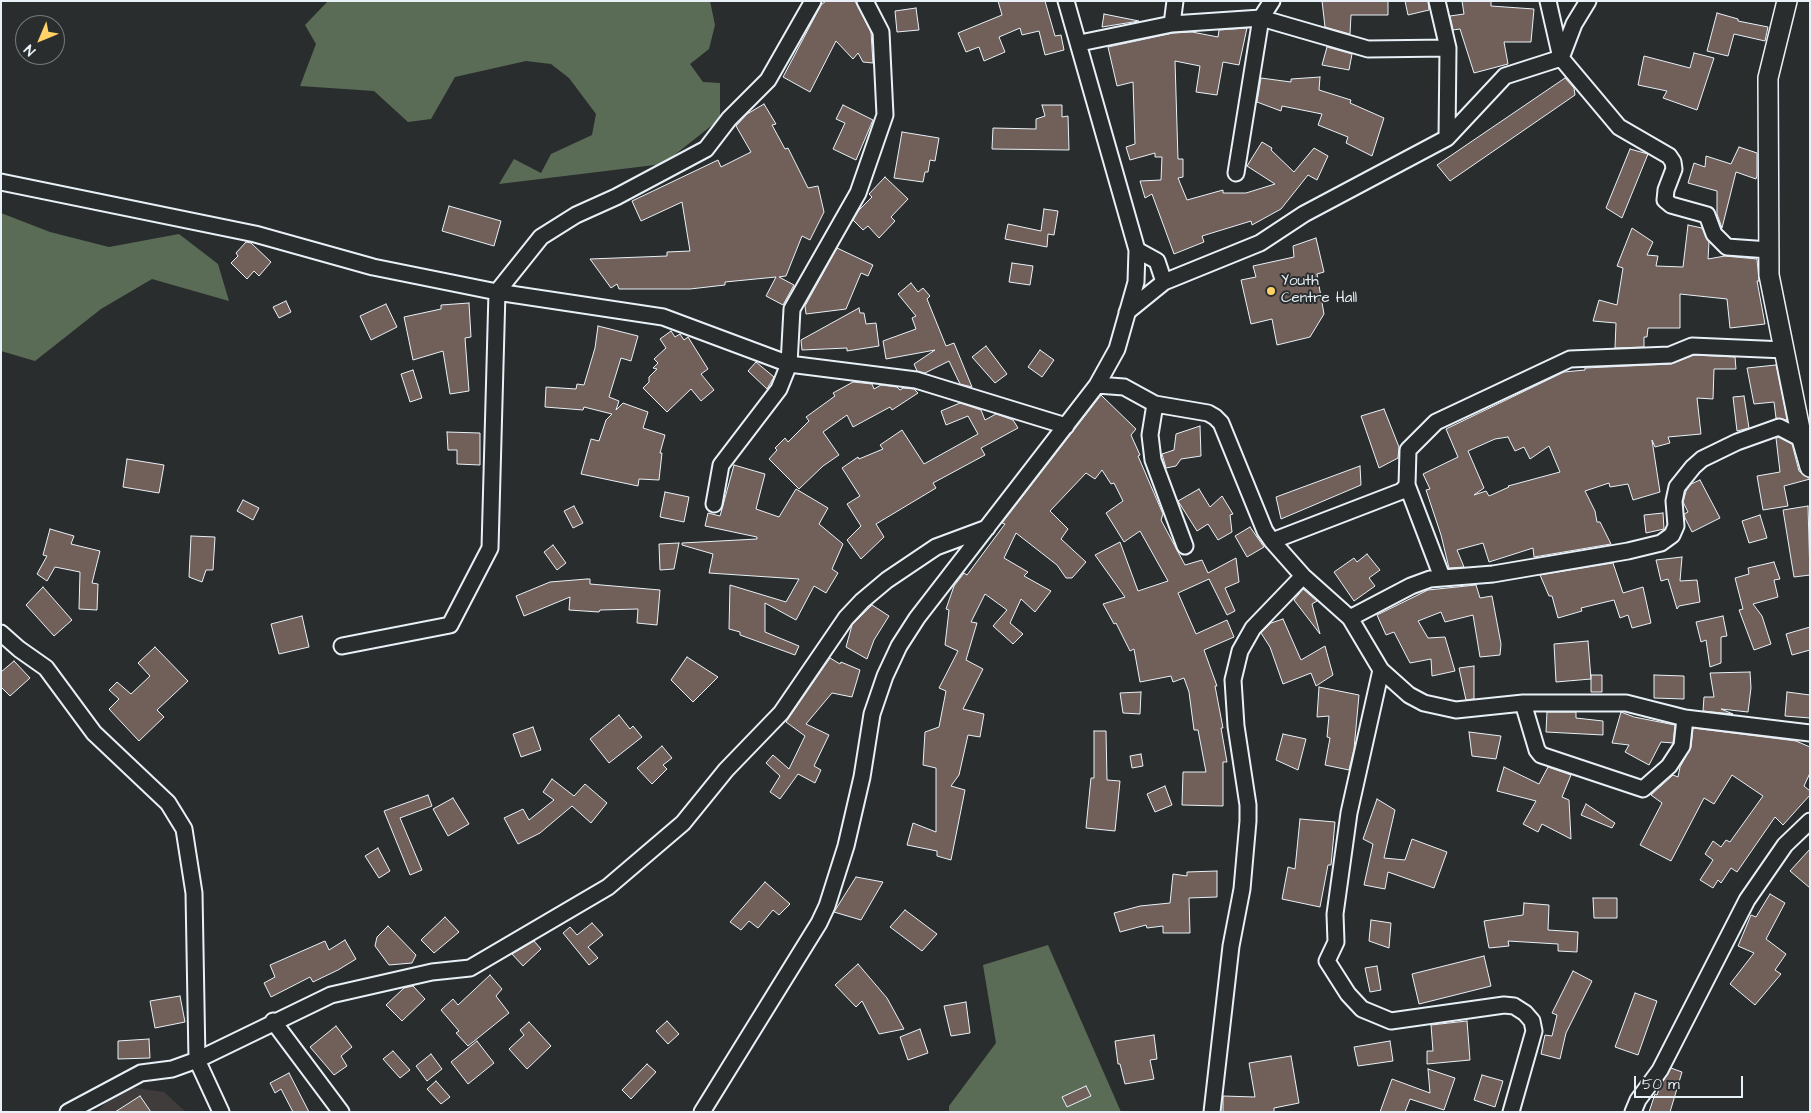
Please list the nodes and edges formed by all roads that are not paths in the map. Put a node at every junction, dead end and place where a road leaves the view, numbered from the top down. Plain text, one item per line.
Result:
1 (813, 1) edge
2 (865, 1) edge
3 (1066, 1) edge
4 (1175, 1) edge
5 (1272, 1) edge
6 (1437, 1) edge
7 (1548, 1) edge
8 (1588, 1) edge
9 (1787, 1) edge
10 (1261, 18) junction
11 (1172, 24) junction
12 (1080, 43) junction
13 (1448, 48) junction
14 (1561, 58) junction
15 (1447, 138) junction
16 (1236, 173) dead end
17 (1, 182) edge
18 (1138, 250) junction
19 (1769, 250) junction
20 (1164, 282) junction
21 (497, 292) junction
22 (1127, 312) junction
23 (1785, 350) junction
24 (788, 364) junction
25 (1097, 386) junction
26 (1155, 404) junction
27 (1066, 426) junction
28 (1802, 439) junction
29 (1810, 467) edge
30 (1407, 485) junction
31 (714, 504) dead end
32 (988, 528) junction
33 (1272, 541) junction
34 (1185, 546) dead end
35 (1303, 576) junction
36 (1442, 577) junction
37 (1350, 618) junction
38 (1, 633) edge
39 (342, 646) dead end
40 (1381, 670) junction
41 (1523, 702) junction
42 (1685, 718) junction
43 (1810, 733) edge
44 (1810, 821) edge
45 (273, 1021) junction
46 (197, 1060) junction
47 (68, 1112) edge
48 (221, 1112) edge
49 (341, 1112) edge
50 (702, 1112) edge
51 (1212, 1112) edge
52 (1511, 1112) edge
53 (1633, 1112) edge

1 - 21 street
2 - 24 street
3 - 12 street
4 - 11 street
5 - 10 street
6 - 13 street
7 - 14 street
8 - 14 street
9 - 19 main road
10 - 11 street
10 - 13 street
10 - 16 street
11 - 12 street
12 - 18 street
13 - 15 street
14 - 15 street
14 - 19 street
15 - 20 street
17 - 21 street
18 - 20 street
18 - 22 street
19 - 23 main road
20 - 22 street
21 - 24 street
21 - 39 street
22 - 25 street
23 - 28 main road
23 - 30 street
24 - 27 street
24 - 31 street
25 - 26 street
25 - 27 street
26 - 33 street
26 - 34 street
27 - 32 street
28 - 29 main road
28 - 36 street
30 - 33 street
30 - 36 street
32 - 45 street
32 - 50 street
33 - 35 street
35 - 37 street
35 - 51 street
36 - 37 street
37 - 40 street
38 - 46 street
40 - 41 street
40 - 52 street
41 - 42 street
41 - 42 street
42 - 43 street
44 - 53 street
45 - 46 street
45 - 49 street
46 - 47 street
46 - 48 street

